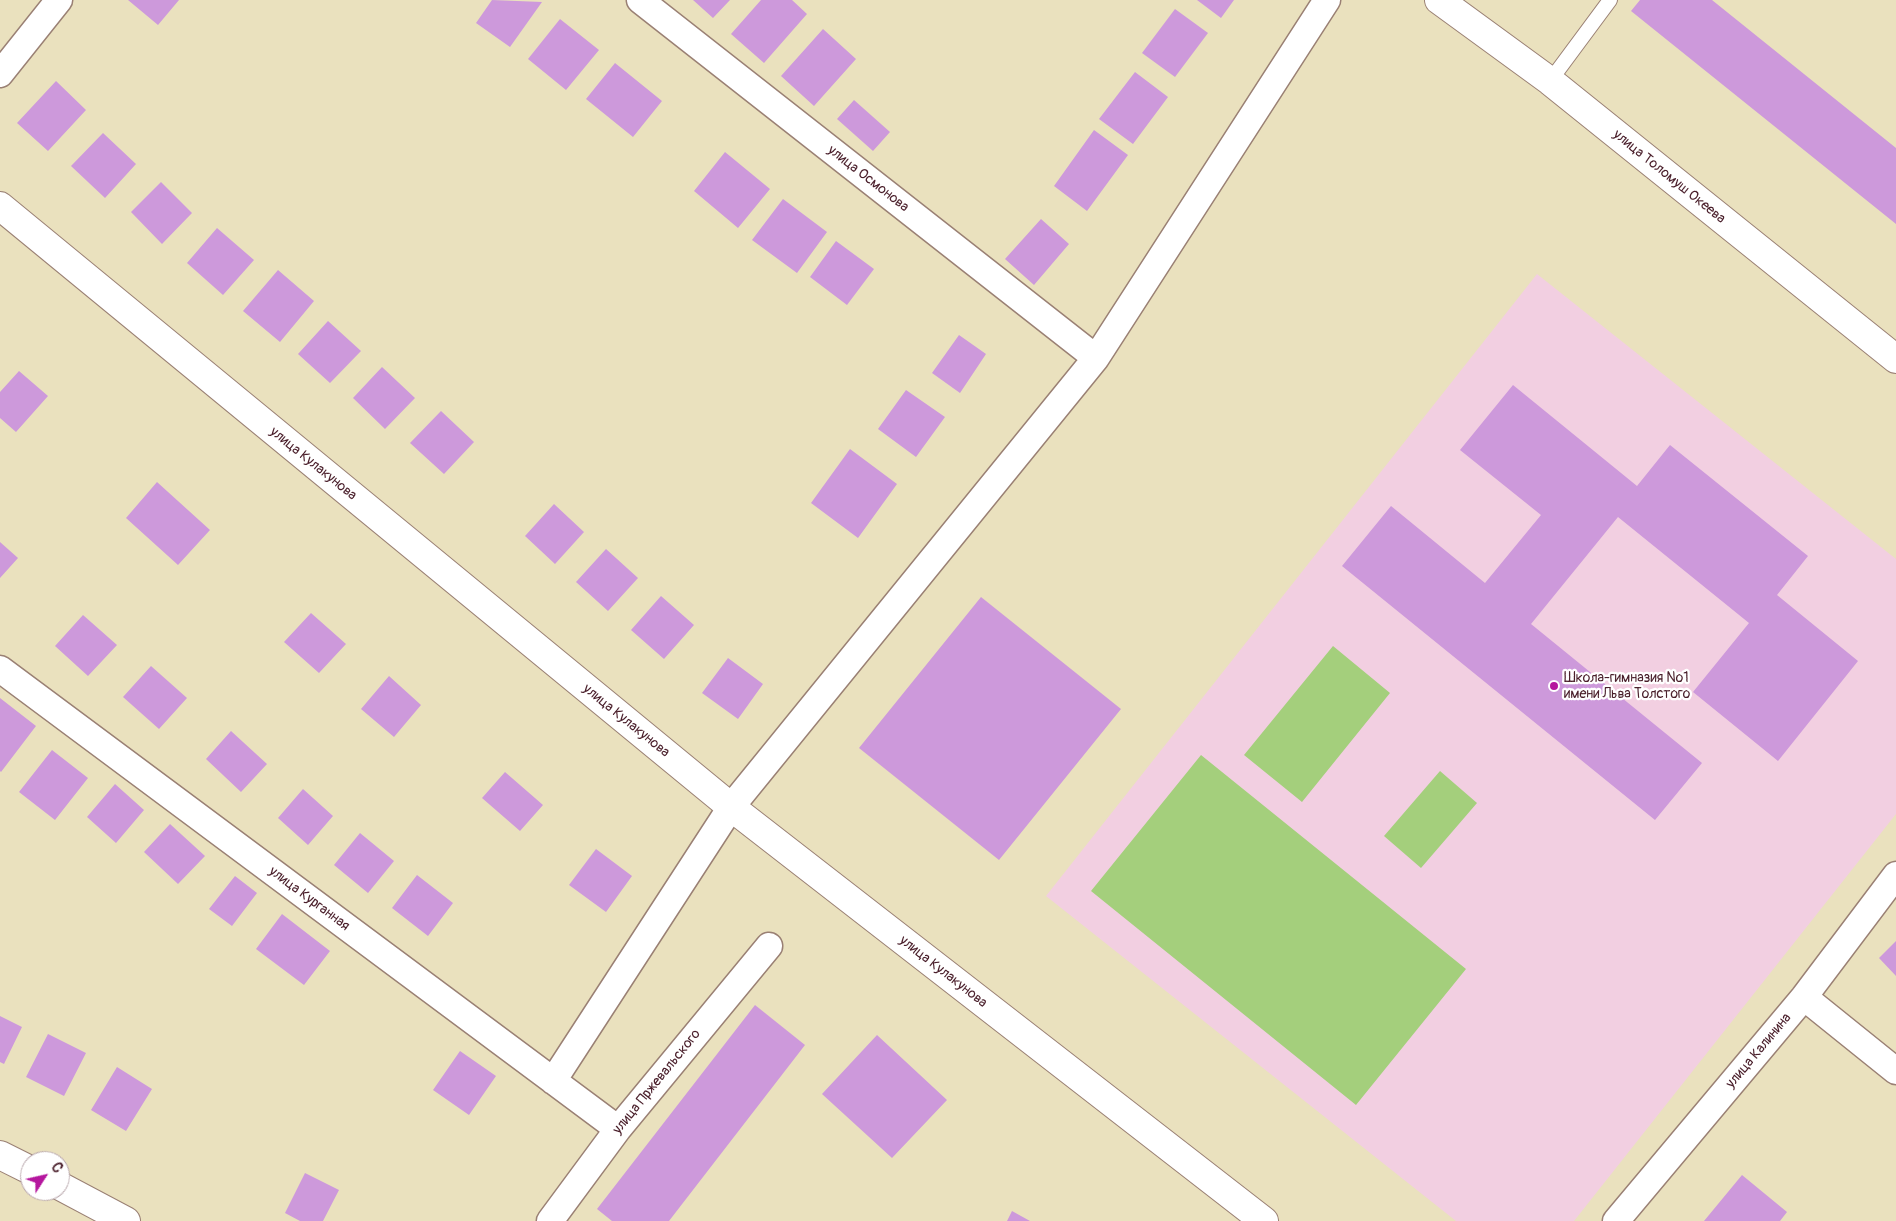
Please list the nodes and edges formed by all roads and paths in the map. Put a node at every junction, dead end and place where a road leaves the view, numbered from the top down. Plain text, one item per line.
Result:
1 (59, 0) edge
2 (640, 0) edge
3 (1327, 0) edge
4 (1439, 0) edge
5 (1610, 0) edge
6 (0, 74) edge
7 (1550, 81) junction
8 (0, 206) edge
9 (1096, 358) junction
10 (1896, 359) edge
11 (0, 669) edge
12 (731, 807) junction
13 (1896, 875) edge
14 (768, 946) dead end
15 (1804, 997) junction
16 (1896, 1071) edge
17 (553, 1081) junction
18 (618, 1129) junction
19 (0, 1155) edge
20 (20, 1165) edge
21 (70, 1191) edge
22 (126, 1221) edge
23 (550, 1221) edge
24 (1264, 1221) edge
25 (1616, 1221) edge

1 - 6 street
2 - 9 street, улица Осмонова
3 - 9 street
4 - 7 main road, улица Толомуш Океева
5 - 7 lane
7 - 10 main road, улица Толомуш Океева
8 - 12 main road, улица Кулакунова
9 - 12 street
11 - 17 street, улица Курганная
12 - 17 street
12 - 24 main road, улица Кулакунова
13 - 15 street, улица Калинина
14 - 18 street, улица Пржевальского
15 - 16 street
15 - 25 street, улица Калинина
17 - 18 street, улица Курганная
18 - 23 street, улица Пржевальского
19 - 20 main road
21 - 22 main road

